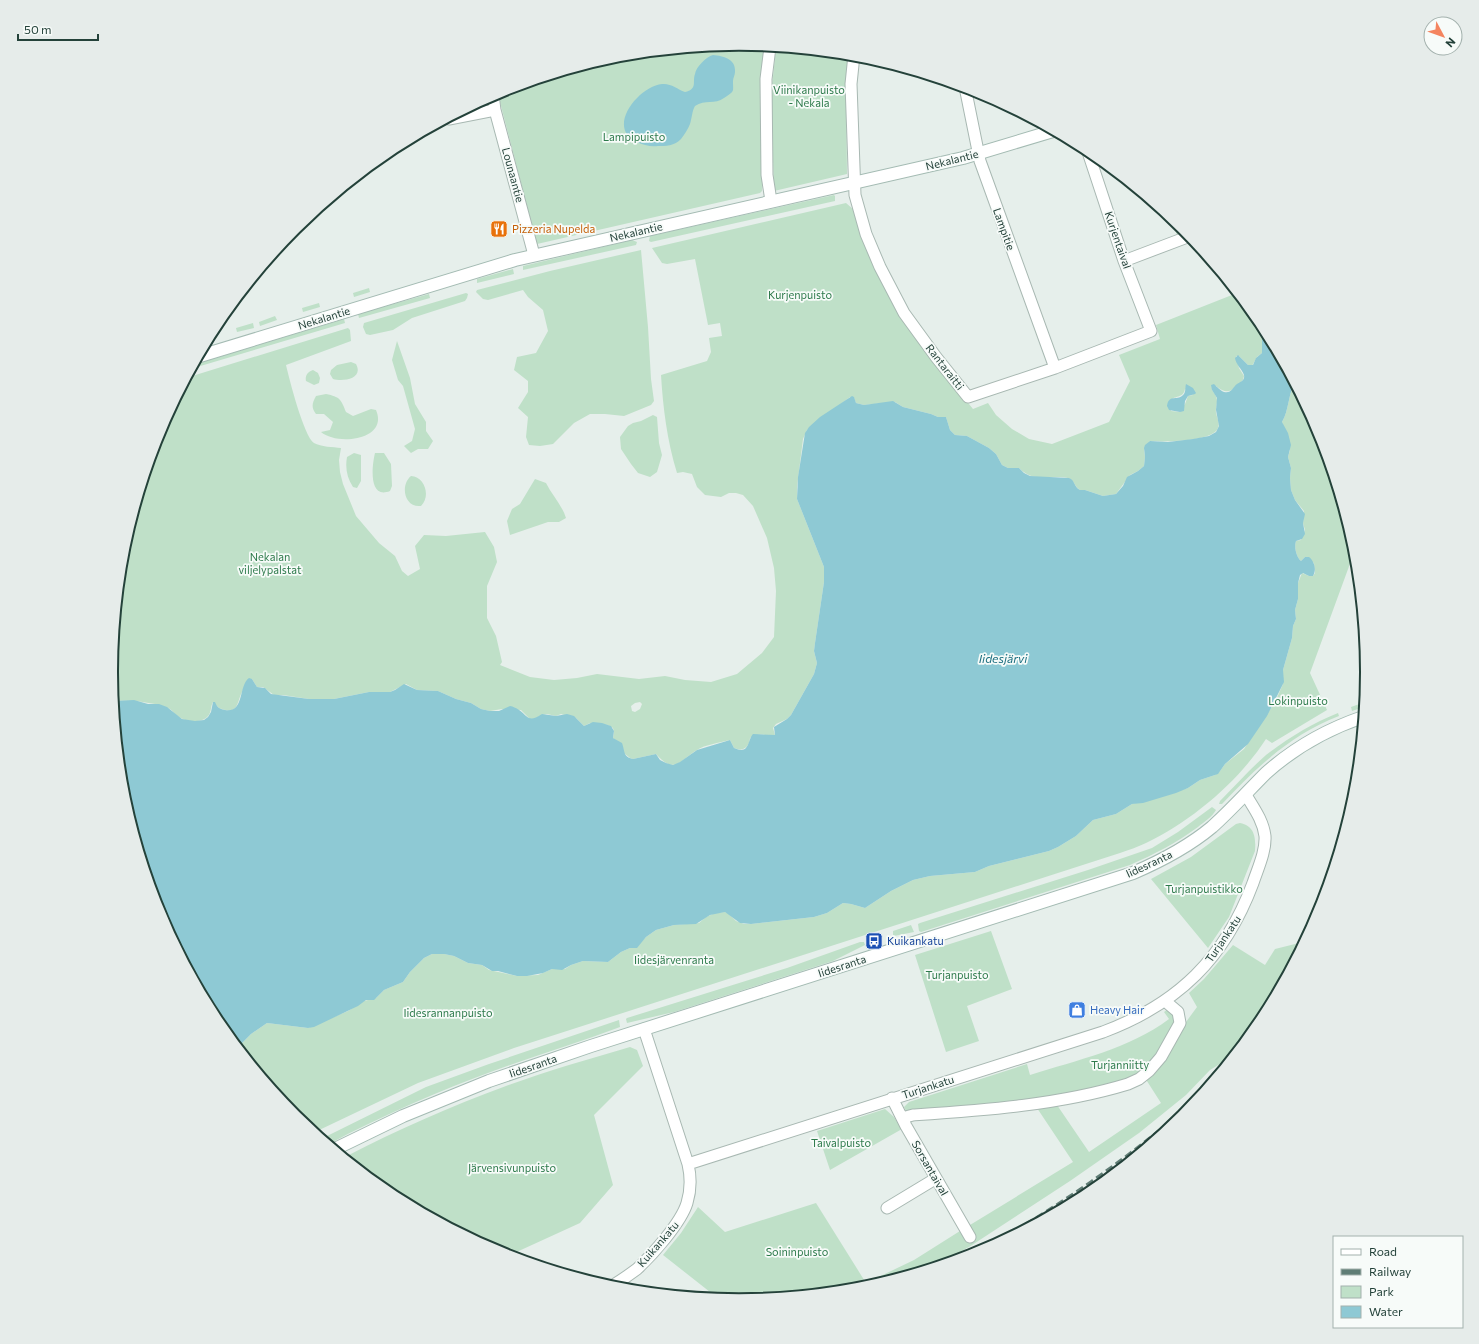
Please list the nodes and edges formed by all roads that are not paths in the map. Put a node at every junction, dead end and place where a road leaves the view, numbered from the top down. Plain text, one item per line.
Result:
1 (769, 52) edge
2 (853, 62) edge
3 (966, 94) edge
4 (494, 102) edge
5 (495, 110) junction
6 (462, 116) edge
7 (1048, 133) edge
8 (978, 154) junction
9 (1091, 160) edge
10 (854, 182) junction
11 (771, 201) junction
12 (1184, 238) edge
13 (534, 255) junction
14 (1124, 261) junction
15 (1151, 331) joint
16 (206, 354) edge
17 (1055, 368) junction
18 (1358, 719) edge
19 (1246, 795) junction
20 (1165, 1001) junction
21 (644, 1029) junction
22 (892, 1098) junction
23 (902, 1118) junction
24 (340, 1147) edge
25 (688, 1164) junction
26 (936, 1179) junction
27 (887, 1208) dead end
28 (970, 1237) dead end
29 (619, 1281) edge

1 - 11 street
2 - 10 street
3 - 8 street, Lampitie
4 - 5 street, Lounaantie
5 - 6 street
5 - 13 street, Lounaantie
7 - 8 main road, Nekalantie
8 - 10 main road, Nekalantie
8 - 17 street, Lampitie
9 - 14 street, Kurjentaival
10 - 11 main road, Nekalantie
10 - 17 street, Rantaraitti
11 - 13 main road, Nekalantie
12 - 14 street
13 - 16 main road, Nekalantie
14 - 15 street, Kurjentaival
15 - 17 street, Rantaraitti
18 - 19 main road, Iidesranta
19 - 20 street, Turjankatu
19 - 21 main road, Iidesranta
20 - 22 street, Turjankatu
20 - 23 street, Turjankatu
21 - 24 main road, Iidesranta
21 - 25 street, Kuikankatu
22 - 23 street, Sorsantaival
22 - 25 street, Turjankatu
23 - 26 street, Sorsantaival
25 - 29 street, Kuikankatu
26 - 27 street
26 - 28 street, Sorsantaival

